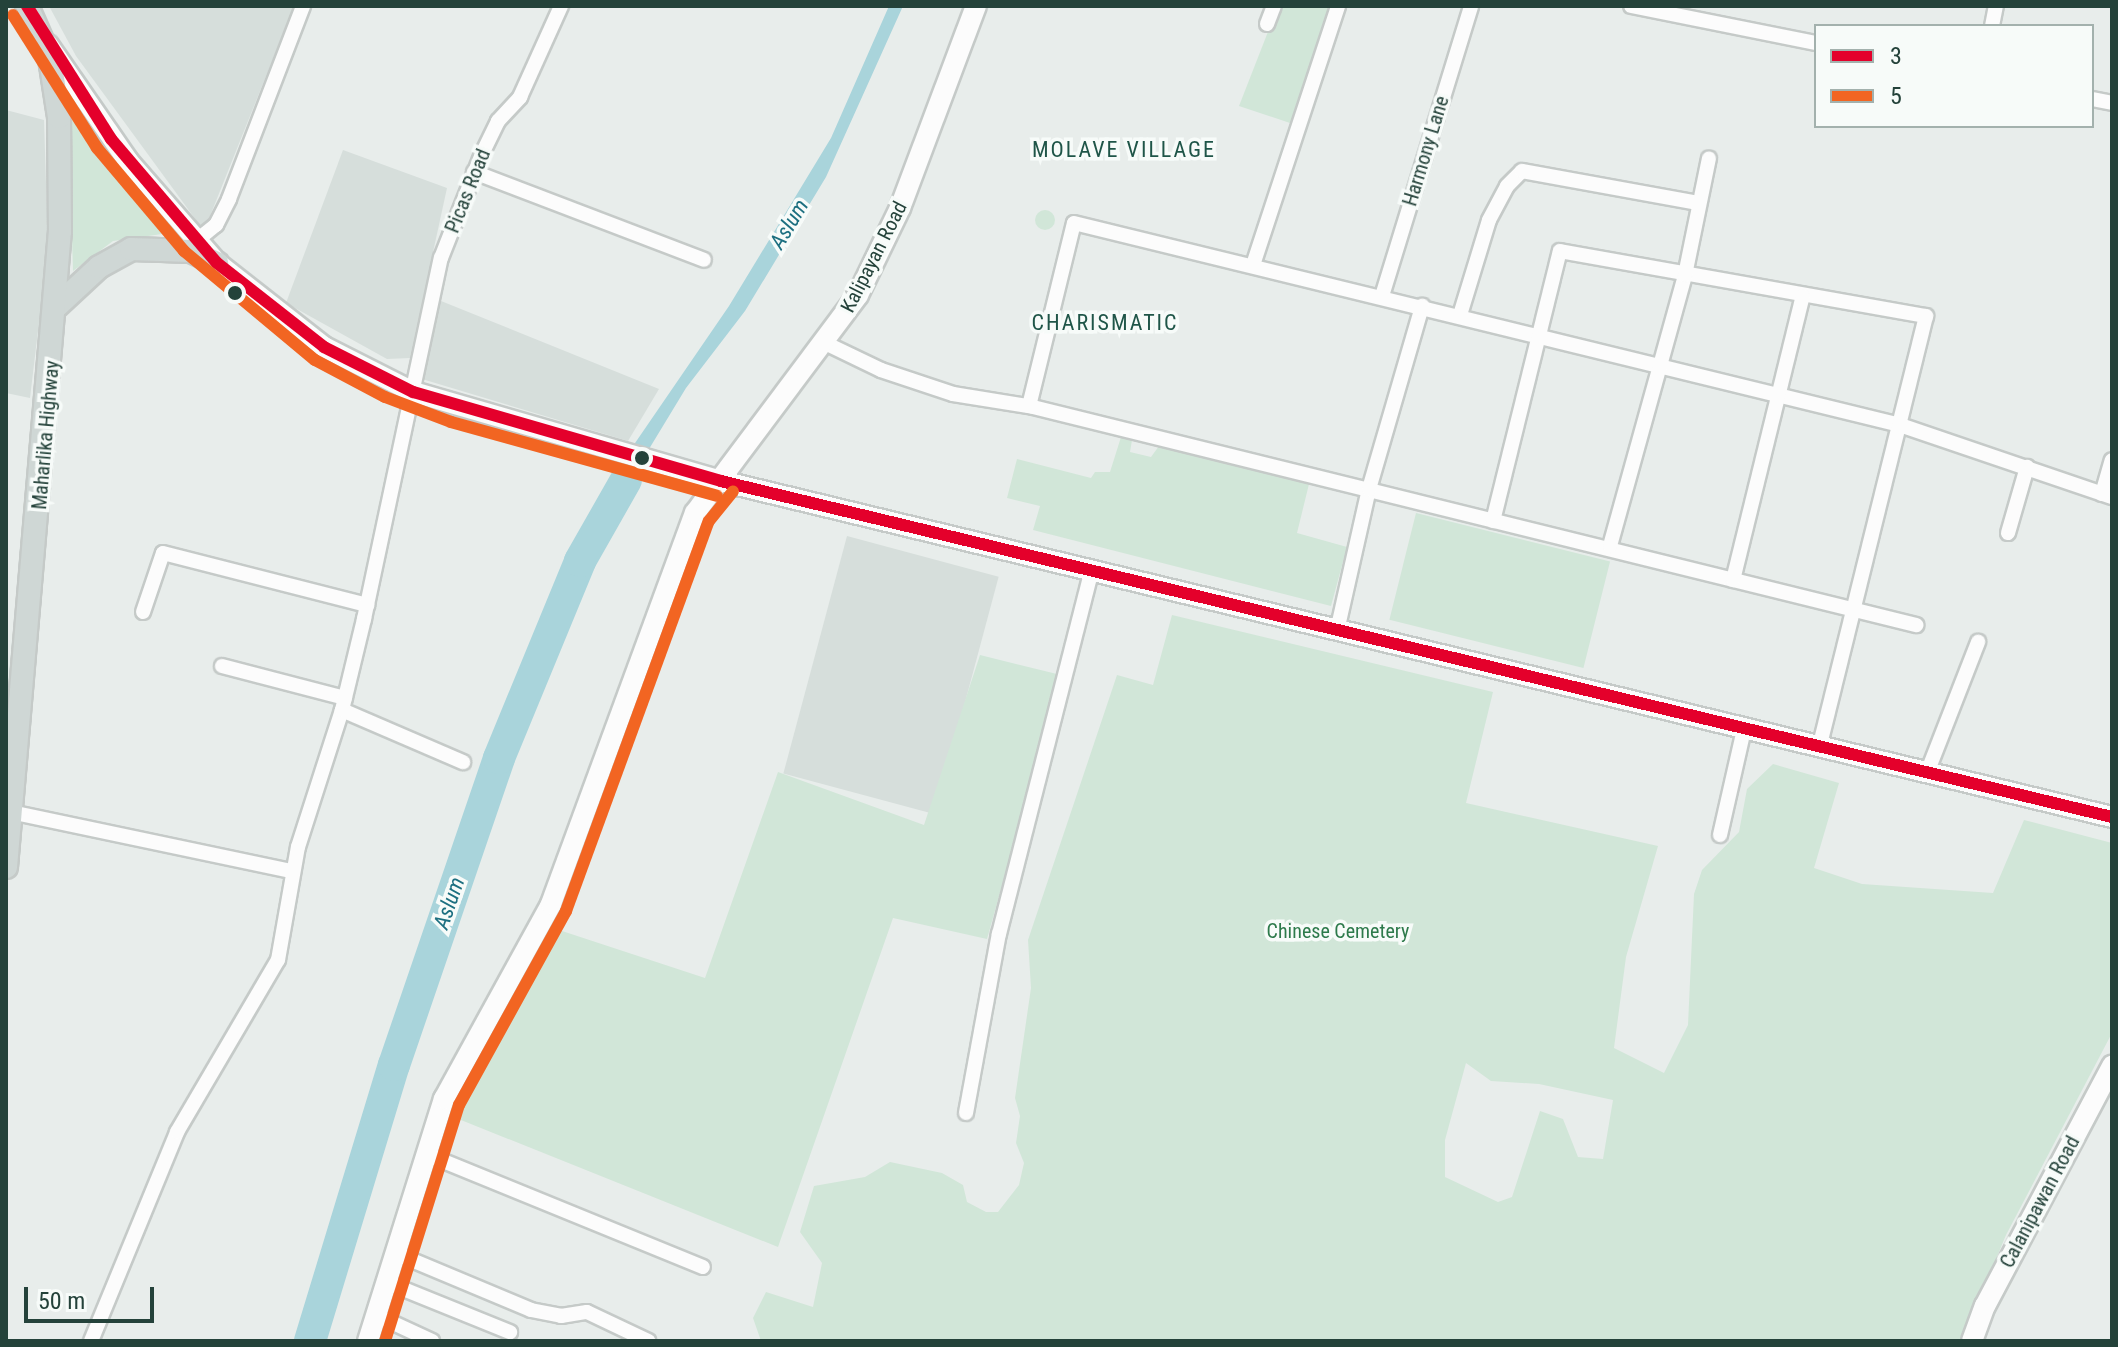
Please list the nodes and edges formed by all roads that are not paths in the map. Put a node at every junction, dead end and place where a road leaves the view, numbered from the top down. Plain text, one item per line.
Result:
1 (27, 6) edge
2 (303, 6) edge
3 (561, 6) edge
4 (976, 6) edge
5 (1274, 6) edge
6 (1338, 6) edge
7 (1471, 6) edge
8 (1631, 6) edge
9 (1267, 24) dead end
10 (40, 34) junction
11 (1814, 43) edge
12 (1709, 158) dead end
13 (474, 172) junction
14 (1698, 203) junction
15 (196, 241) junction
16 (704, 260) dead end
17 (217, 263) junction
18 (1253, 265) junction
19 (1685, 275) junction
20 (1382, 296) junction
21 (1803, 296) junction
22 (57, 306) junction
23 (1422, 306) junction
24 (1460, 315) junction
25 (1540, 335) junction
26 (825, 343) junction
27 (1662, 365) junction
28 (413, 392) junction
29 (1778, 395) junction
30 (1029, 406) junction
31 (1900, 425) junction
32 (2112, 460) edge
33 (2027, 467) junction
34 (721, 481) junction
35 (1369, 489) junction
36 (2107, 496) edge
37 (1493, 521) junction
38 (2008, 533) dead end
39 (1610, 546) junction
40 (1092, 569) junction
41 (1733, 580) junction
42 (367, 605) junction
43 (1854, 608) junction
44 (143, 612) dead end
45 (1916, 625) dead end
46 (1337, 631) junction
47 (1978, 642) dead end
48 (222, 666) dead end
49 (343, 704) junction
50 (1744, 729) junction
51 (1819, 747) junction
52 (463, 762) dead end
53 (1927, 773) junction
54 (11, 812) junction
55 (2112, 817) edge
56 (1720, 835) dead end
57 (6, 867) edge
58 (292, 871) junction
59 (2112, 1066) edge
60 (966, 1113) dead end
61 (426, 1154) junction
62 (395, 1253) junction
63 (703, 1267) dead end
64 (386, 1282) junction
65 (376, 1315) junction
66 (510, 1332) dead end
67 (97, 1340) edge
68 (368, 1341) edge
69 (432, 1341) edge
70 (648, 1341) edge
71 (1972, 1341) edge

1 - 10 main road, Maharlika Highway
2 - 15 street
3 - 13 street, Picas Road
4 - 26 main road, Kalipayan Road
5 - 9 street
6 - 18 street
7 - 20 street, Harmony Lane
8 - 11 street
10 - 15 main road
10 - 22 main road, Maharlika Highway
12 - 14 street
13 - 16 street
13 - 28 street, Picas Road
14 - 19 street
14 - 24 street
15 - 17 main road
17 - 22 main road
17 - 28 main road
18 - 20 street
18 - 30 street
19 - 21 street
19 - 25 street
19 - 27 street
20 - 23 street
21 - 29 street
21 - 31 street
22 - 54 main road, Maharlika Highway
23 - 24 street
23 - 35 street
24 - 25 street
25 - 27 street
25 - 37 street
26 - 30 street
26 - 34 main road, Kalipayan Road
27 - 29 street
27 - 39 street
28 - 34 main road
28 - 42 street, Picas Road
29 - 31 street
29 - 41 street
30 - 35 street
31 - 33 street
31 - 43 street
32 - 36 street
33 - 36 street
33 - 38 street
34 - 40 main road
34 - 61 main road, Kalipayan Road
35 - 37 street
35 - 46 street
37 - 39 street
39 - 41 street
40 - 46 main road
40 - 60 street
41 - 43 street
42 - 44 street
42 - 49 street, Picas Road
43 - 45 street
43 - 51 street
46 - 50 main road
47 - 53 street
48 - 49 street
49 - 52 street
49 - 58 street, Picas Road
50 - 51 main road
50 - 56 street
51 - 53 main road
53 - 55 main road
54 - 57 main road, Maharlika Highway
54 - 58 street
58 - 67 street, Picas Road
59 - 71 main road, Calanipawan Road
61 - 62 main road, Kalipayan Road
61 - 63 street
62 - 64 main road, Kalipayan Road
62 - 70 street
64 - 65 main road, Kalipayan Road
64 - 66 street
65 - 68 main road, Kalipayan Road
65 - 69 street

